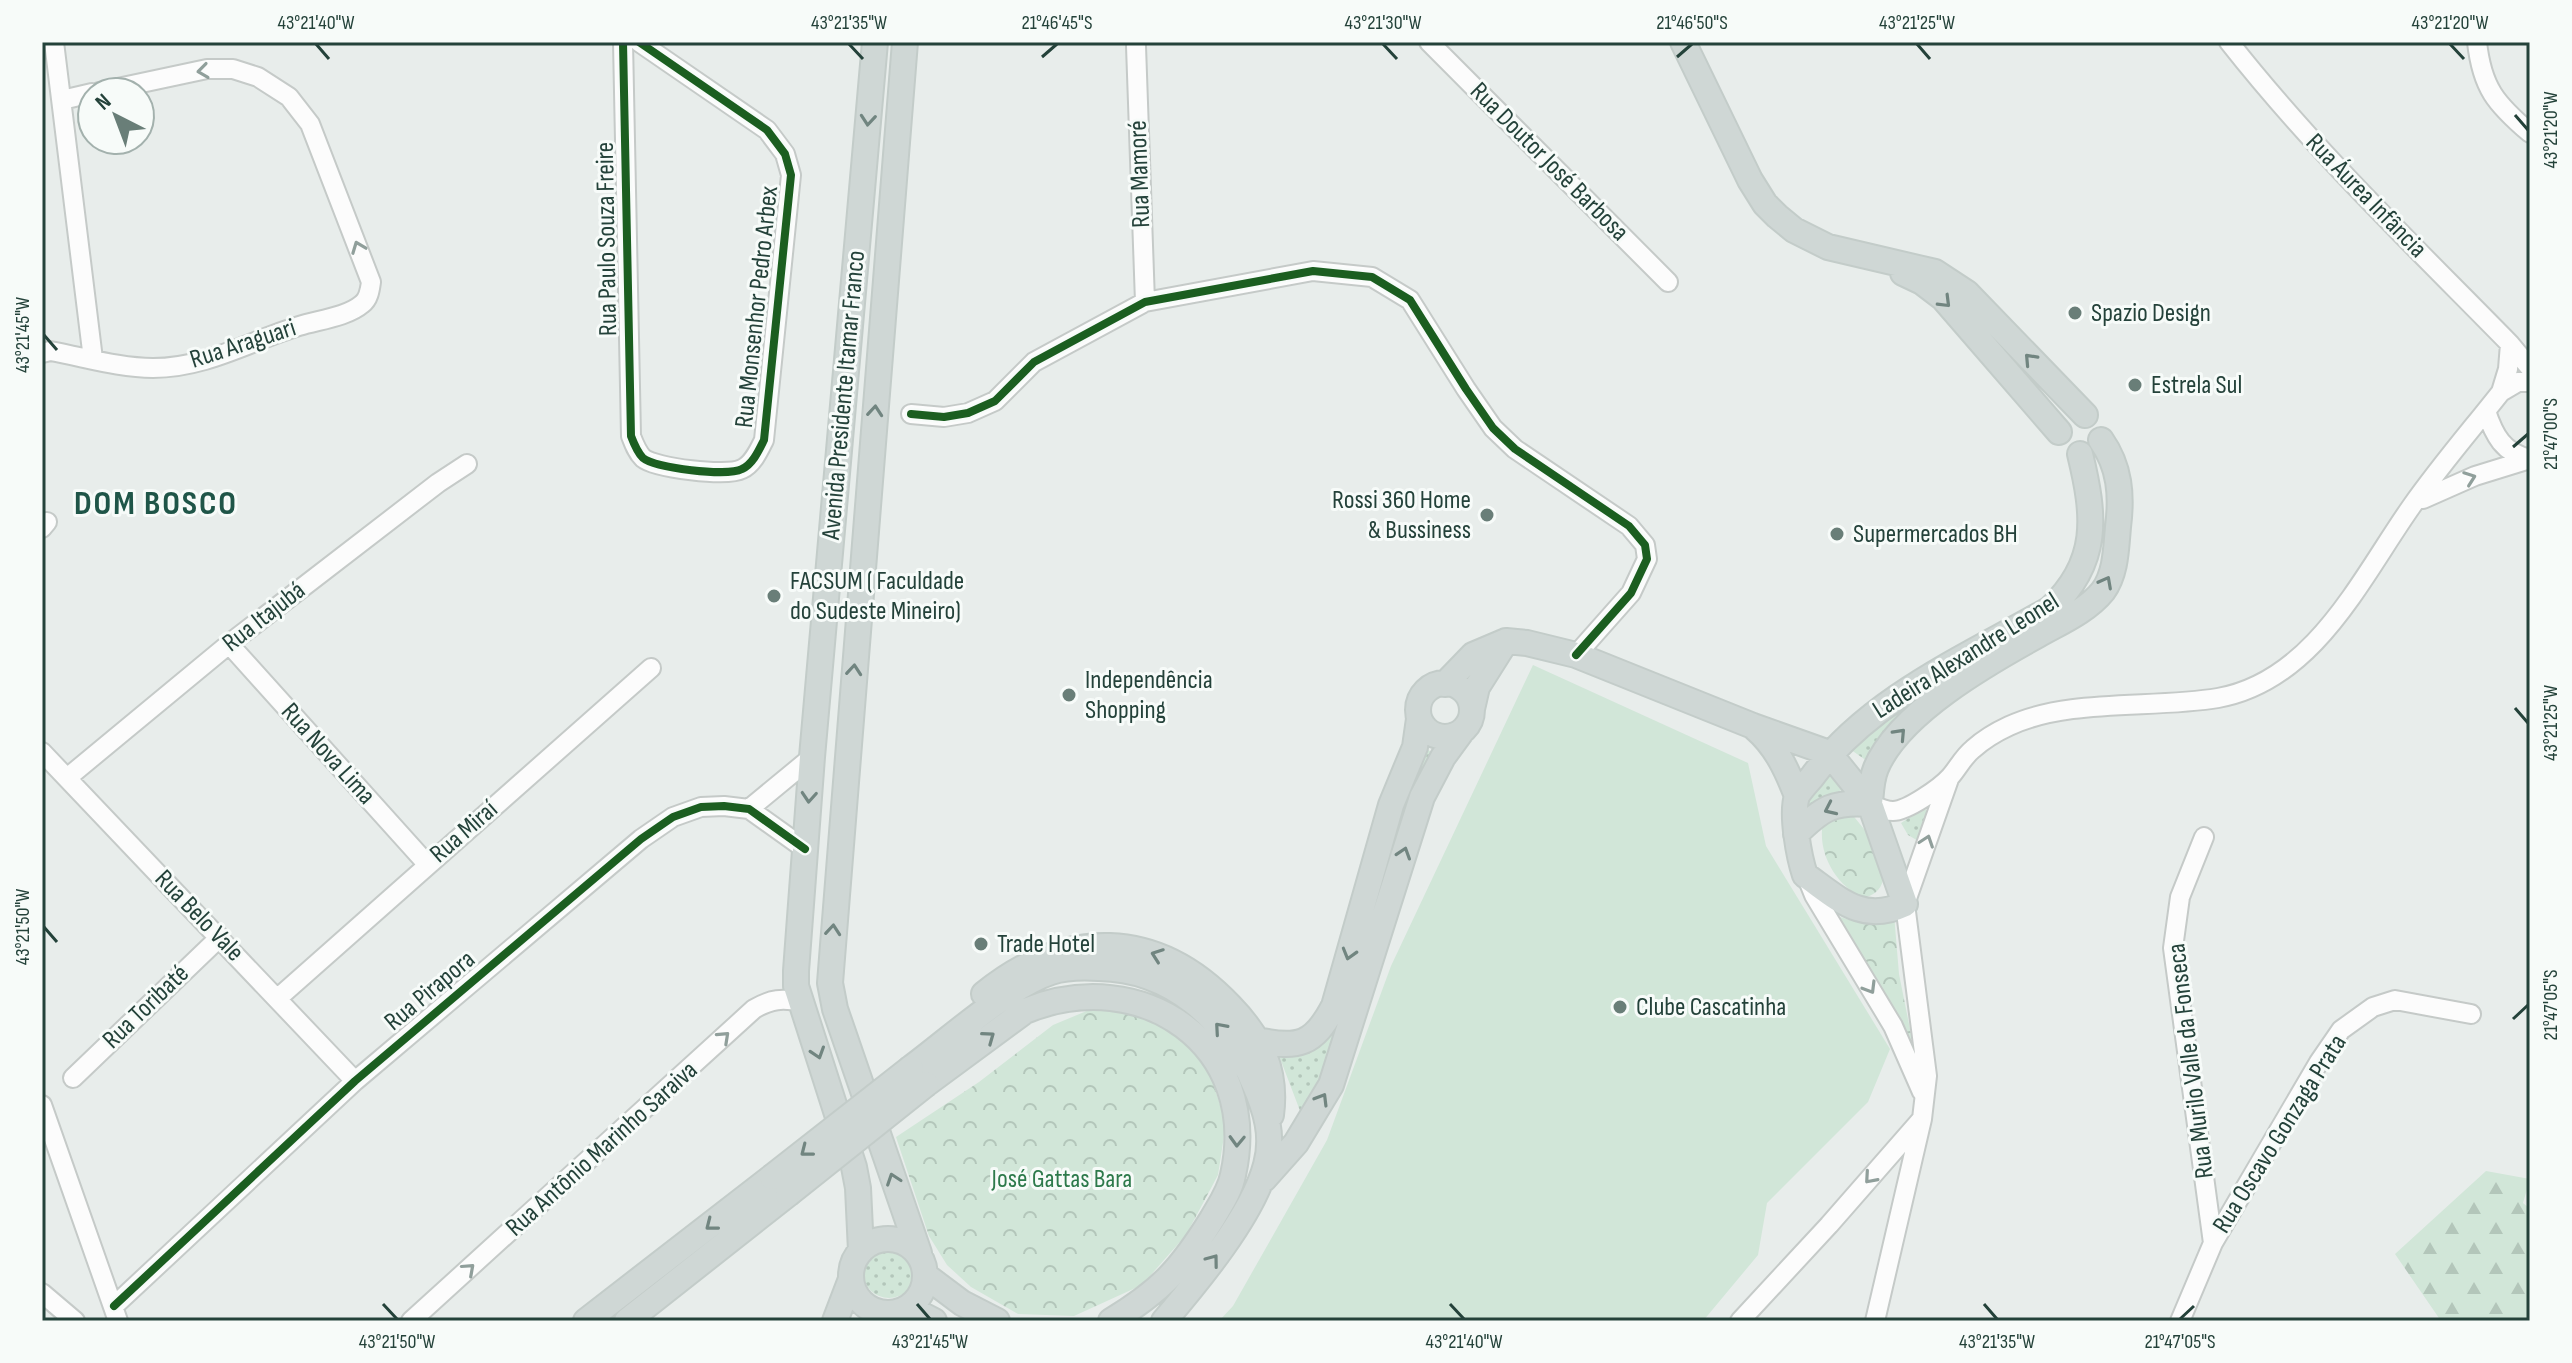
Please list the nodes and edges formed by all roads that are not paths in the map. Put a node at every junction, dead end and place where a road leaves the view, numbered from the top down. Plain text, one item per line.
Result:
1 (54, 42) edge
2 (623, 42) edge
3 (639, 42) edge
4 (875, 42) edge
5 (905, 42) edge
6 (1429, 42) edge
7 (1683, 42) edge
8 (1695, 42) edge
9 (2229, 42) edge
10 (2477, 42) edge
11 (1134, 43) edge
12 (1698, 70) junction
13 (156, 80) edge
14 (76, 97) edge
15 (62, 100) junction
16 (2530, 133) edge
17 (1880, 261) junction
18 (1668, 282) dead end
19 (1145, 302) junction
20 (2510, 344) junction
21 (42, 353) edge
22 (93, 359) junction
23 (2530, 368) edge
24 (2530, 382) edge
25 (2501, 392) junction
26 (2486, 411) junction
27 (911, 414) dead end
28 (2085, 415) junction
29 (2059, 432) junction
30 (631, 436) joint
31 (2101, 440) junction
32 (2080, 454) junction
33 (2530, 459) edge
34 (467, 464) dead end
35 (2413, 504) junction
36 (1506, 641) junction
37 (229, 644) junction
38 (1576, 655) junction
39 (651, 668) dead end
40 (1445, 684) junction
41 (1419, 719) junction
42 (1467, 720) junction
43 (1864, 720) junction
44 (1753, 726) junction
45 (1787, 737) junction
46 (42, 752) edge
47 (1829, 753) junction
48 (812, 757) junction
49 (67, 778) junction
50 (1949, 779) junction
51 (1797, 796) junction
52 (1870, 804) junction
53 (749, 809) junction
54 (1796, 834) junction
55 (2204, 837) dead end
56 (805, 849) junction
57 (427, 864) junction
58 (1805, 875) junction
59 (1905, 904) junction
60 (220, 937) junction
61 (278, 998) junction
62 (802, 1002) junction
63 (2471, 1014) dead end
64 (1257, 1040) junction
65 (938, 1048) junction
66 (919, 1076) junction
67 (73, 1078) dead end
68 (355, 1081) junction
69 (1924, 1098) junction
70 (42, 1105) edge
71 (1922, 1119) junction
72 (1269, 1129) junction
73 (1260, 1184) junction
74 (780, 1185) junction
75 (2213, 1243) junction
76 (861, 1251) junction
77 (922, 1264) junction
78 (851, 1279) junction
79 (42, 1293) edge
80 (116, 1314) edge
81 (893, 1314) edge
82 (75, 1321) edge
83 (411, 1321) edge
84 (586, 1321) edge
85 (627, 1321) edge
86 (835, 1321) edge
87 (934, 1321) edge
88 (997, 1321) edge
89 (1111, 1321) edge
90 (1164, 1321) edge
91 (1740, 1321) edge
92 (1875, 1321) edge
93 (2180, 1321) edge

1 - 15 street
2 - 30 street, Rua Paulo Souza Freire
3 - 30 street, Rua Monsenhor Pedro Arbex
4 -> 48 main road, Avenida Presidente Itamar Franco
77 -> 5 main road, Avenida Presidente Itamar Franco
6 - 18 street, Rua Doutor José Barbosa
7 - 12 main road, Ladeira Alexandre Leonel
8 - 12 street
9 - 20 street, Rua Áurea Infância
10 - 16 street
11 - 19 street, Rua Mamoré
12 - 17 main road, Ladeira Alexandre Leonel
22 -> 13 street, Rua Araguari
14 - 15 street
15 - 22 street
28 -> 17 main road, Ladeira Alexandre Leonel
17 -> 29 main road, Ladeira Alexandre Leonel
19 - 27 street
19 - 38 street
20 - 23 street, Rua Áurea Infância
20 - 25 street
21 - 22 street, Rua Araguari
24 - 25 street
25 - 26 street
26 - 33 street
26 - 35 street
28 - 29 main road
28 - 31 main road, Ladeira Alexandre Leonel
29 - 32 main road, Ladeira Alexandre Leonel
31 - 32 main road
52 -> 31 main road, Ladeira Alexandre Leonel
32 - 43 main road, Ladeira Alexandre Leonel
35 -> 33 street
34 - 37 street, Rua Itajubá
35 - 50 street
36 - 38 main road
36 - 40 main road
36 - 42 main road
37 - 49 street, Rua Itajubá
37 - 57 street, Rua Nova Lima
38 - 44 main road
39 - 57 street, Rua Miraí
40 - 41 main road
40 - 42 main road
41 - 42 main road
41 -> 64 main road
73 -> 42 main road
43 - 45 main road
43 - 47 main road, Ladeira Alexandre Leonel
44 - 45 main road
44 - 51 main road
45 - 47 main road
46 - 49 street, Rua Belo Vale
47 - 51 main road, Ladeira Alexandre Leonel
47 - 52 main road
48 - 53 street
48 -> 56 main road, Avenida Presidente Itamar Franco
49 - 60 street, Rua Belo Vale
50 - 52 street
59 -> 50 street
51 - 54 main road
52 -> 54 main road
52 - 59 main road
53 - 56 street
53 - 68 street, Rua Pirapora
54 - 58 main road
55 - 75 street, Rua Murilo Valle da Fonseca
56 - 62 main road, Avenida Presidente Itamar Franco
57 - 61 street, Rua Miraí
58 - 59 main road
58 -> 69 street
59 - 69 street
60 - 61 street, Rua Belo Vale
60 - 67 street, Rua Toribaté
61 - 68 street, Rua Belo Vale
62 -> 76 main road, Avenida Presidente Itamar Franco
83 -> 62 street, Rua Antônio Marinho Saraiva
63 - 75 street, Rua Oscavo Gonzaga Prata
64 -> 65 main road
64 - 72 main road
65 - 66 main road
72 -> 65 main road
66 - 74 main road, bridge
66 -> 89 main road
68 - 80 street, Rua Pirapora
69 - 71 street
70 - 80 street
71 -> 91 street
71 - 92 street
72 - 73 main road
90 -> 73 main road
74 -> 84 main road
74 - 85 main road
75 - 93 street, Rua Oscavo Gonzaga Prata
76 - 77 main road
76 - 78 main road
77 - 81 main road
77 - 88 main road
78 - 81 main road
78 - 86 main road
79 - 82 street
81 - 87 main road

